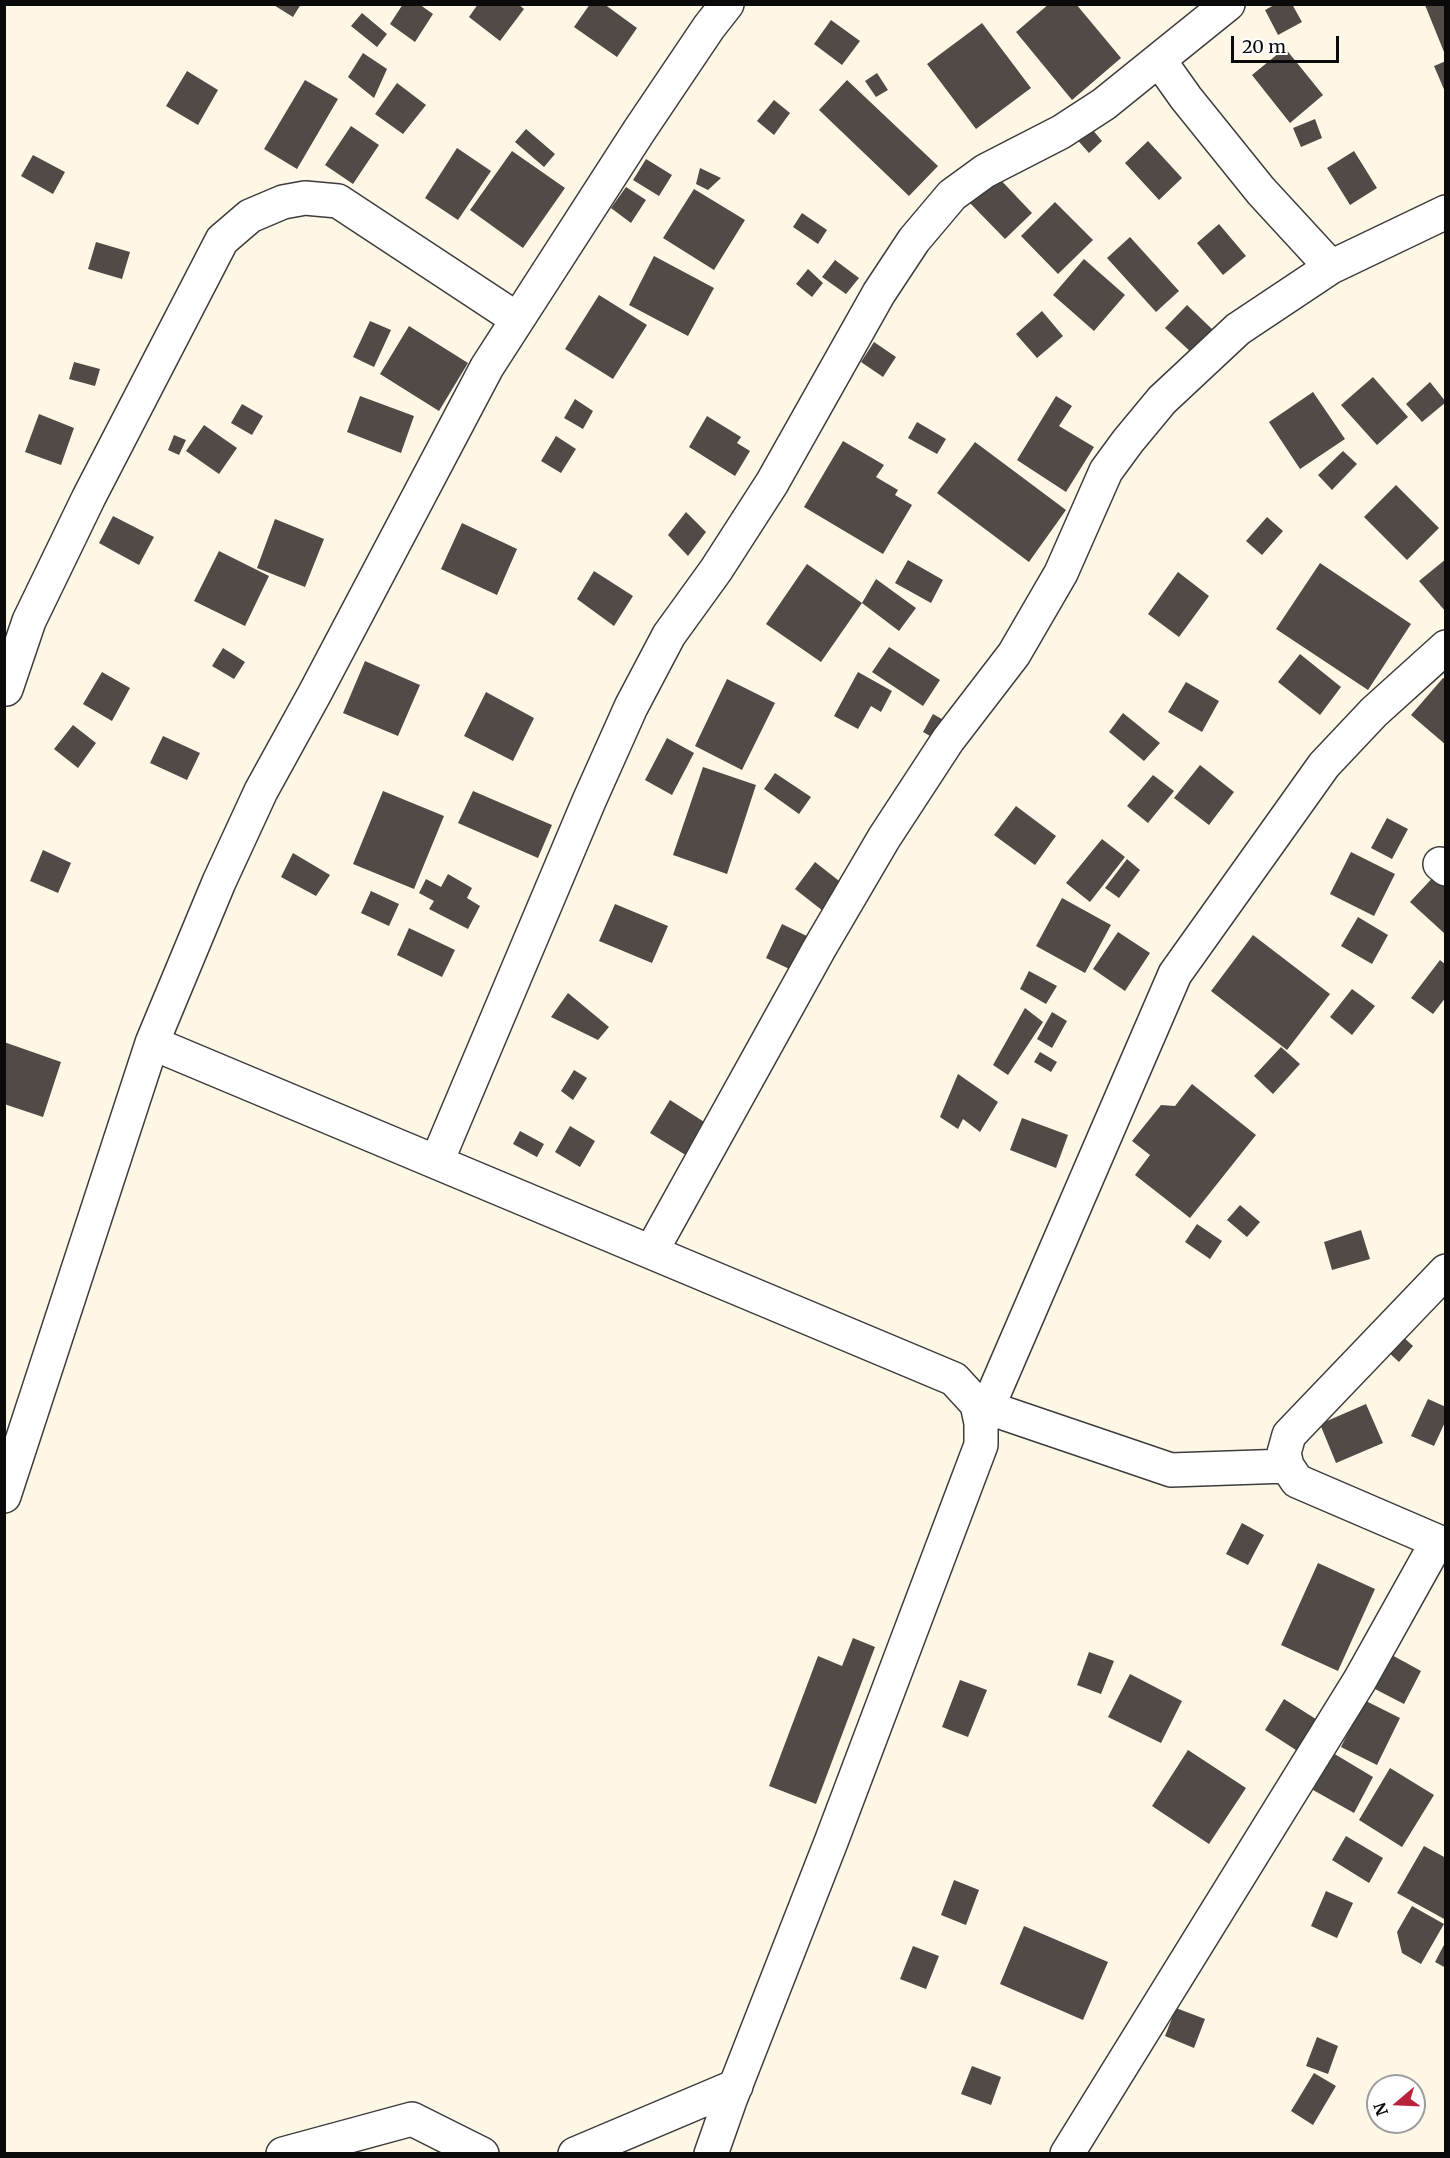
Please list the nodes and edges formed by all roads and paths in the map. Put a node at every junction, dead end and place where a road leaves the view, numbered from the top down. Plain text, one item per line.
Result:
1 (727, 4) edge
2 (1228, 4) edge
3 (1159, 60) junction
4 (1446, 212) edge
5 (1331, 267) junction
6 (517, 319) junction
7 (1446, 646) edge
8 (6, 689) edge
9 (152, 1043) junction
10 (437, 1161) junction
11 (651, 1252) junction
12 (1446, 1271) edge
13 (982, 1411) junction
14 (1287, 1466) junction
15 (4, 1496) edge
16 (1441, 1543) edge
17 (736, 2086) junction
18 (283, 2154) edge
19 (482, 2154) edge
20 (575, 2154) edge
21 (711, 2154) edge
22 (1067, 2154) edge

1 - 6 street
2 - 3 street
3 - 5 street
3 - 10 street
4 - 5 street
5 - 11 street
6 - 8 street
6 - 9 street
7 - 13 street
9 - 10 street
9 - 15 street
10 - 11 street
11 - 13 street
12 - 14 street
13 - 14 street
13 - 17 street
14 - 16 street
16 - 22 street
17 - 20 street
17 - 21 street
18 - 19 street

